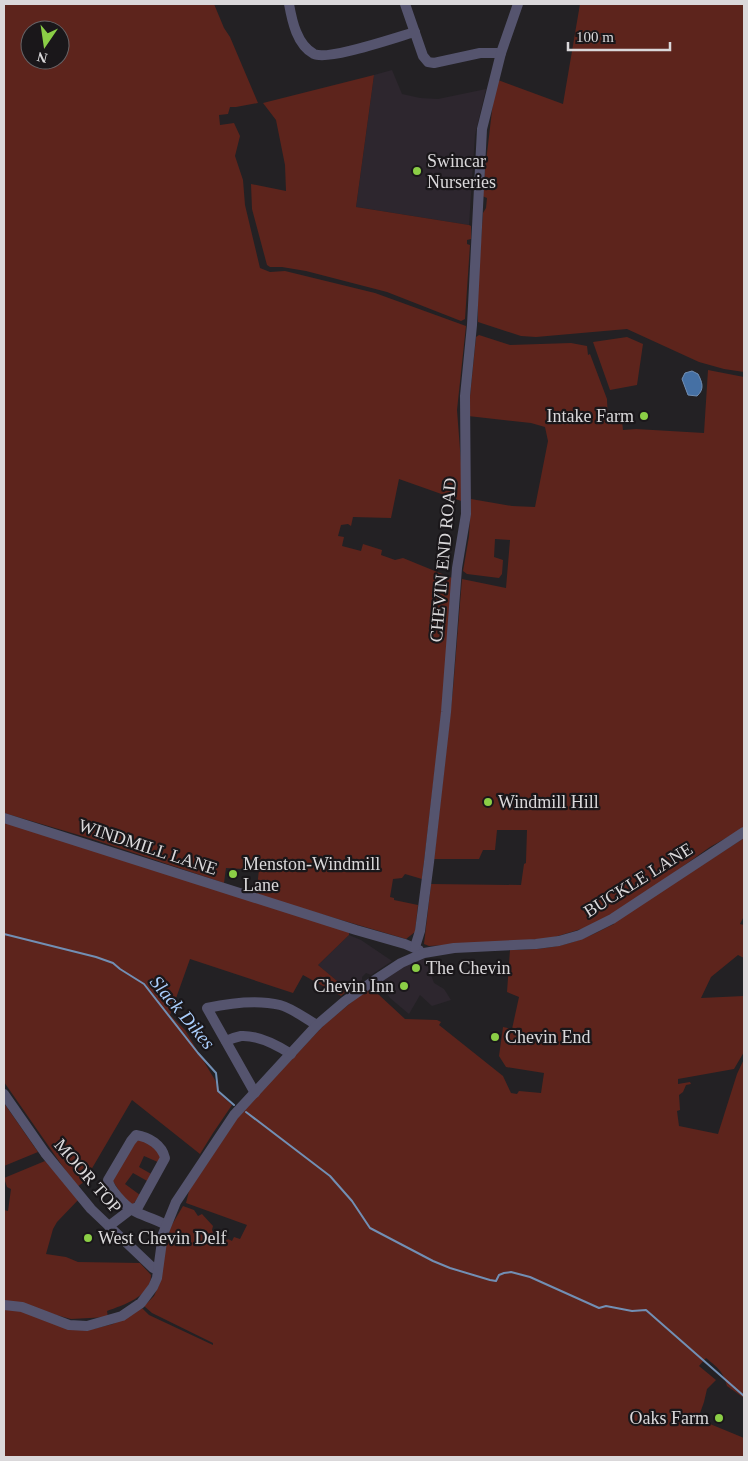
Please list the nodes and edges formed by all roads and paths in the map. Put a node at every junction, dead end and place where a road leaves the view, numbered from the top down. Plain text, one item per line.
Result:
1 (289, 4) edge
2 (405, 4) edge
3 (518, 4) edge
4 (415, 32) junction
5 (501, 53) junction
6 (4, 818) edge
7 (744, 832) edge
8 (419, 950) junction
9 (317, 1025) junction
10 (226, 1041) junction
11 (291, 1054) junction
12 (255, 1093) junction
13 (4, 1094) edge
14 (130, 1210) junction
15 (109, 1226) junction
16 (166, 1226) junction
17 (158, 1269) junction
18 (4, 1305) edge

1 - 4 street
2 - 4 street
3 - 5 street, CHEVIN END ROAD
4 - 5 street
5 - 8 street, CHEVIN END ROAD
6 - 8 street, WINDMILL LANE
7 - 8 street, BUCKLE LANE
8 - 9 street
9 - 10 street
9 - 11 street
10 - 11 street
10 - 12 street
11 - 12 street
12 - 16 street
13 - 15 street, MOOR TOP
14 - 14 street
14 - 15 street
14 - 16 street
15 - 17 street, MOOR TOP
16 - 17 street
17 - 18 street

